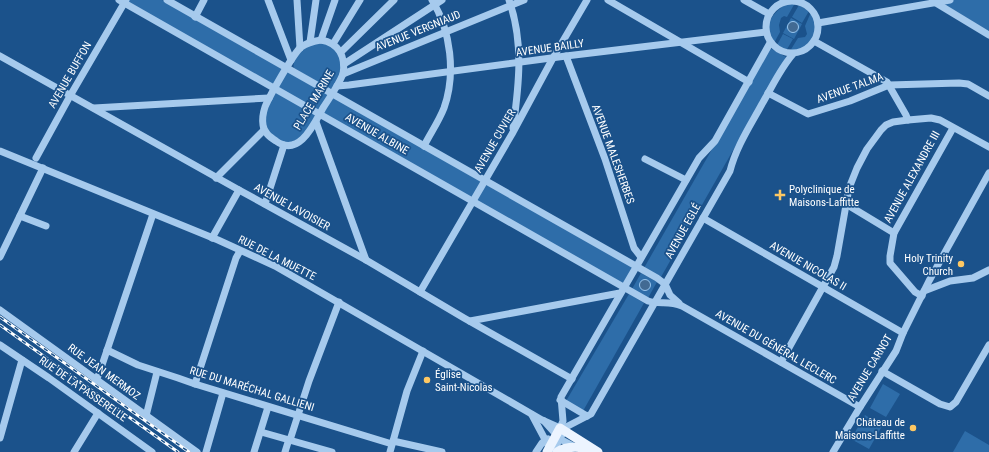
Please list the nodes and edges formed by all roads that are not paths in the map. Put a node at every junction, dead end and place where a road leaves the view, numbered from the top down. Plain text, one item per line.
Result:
1 (167, 0) edge
2 (204, 0) edge
3 (268, 0) edge
4 (297, 0) edge
5 (316, 0) edge
6 (335, 0) edge
7 (360, 0) edge
8 (394, 0) edge
9 (442, 0) edge
10 (524, 0) edge
11 (588, 0) edge
12 (608, 0) edge
13 (744, 0) edge
14 (792, 0) edge
15 (950, 0) edge
16 (123, 1) edge
17 (781, 1) edge
18 (939, 1) edge
19 (434, 2) edge
20 (806, 2) edge
21 (510, 3) edge
22 (769, 14) junction
23 (195, 17) junction
24 (818, 23) junction
25 (989, 31) edge
26 (446, 32) junction
27 (766, 32) junction
28 (989, 35) edge
29 (321, 40) junction
30 (814, 41) junction
31 (310, 42) junction
32 (682, 43) junction
33 (770, 43) junction
34 (333, 44) junction
35 (300, 48) junction
36 (341, 52) junction
37 (793, 54) junction
38 (0, 56) edge
39 (566, 56) junction
40 (553, 58) junction
41 (292, 60) junction
42 (519, 63) junction
43 (344, 64) junction
44 (287, 68) junction
45 (450, 72) junction
46 (343, 74) junction
47 (748, 82) junction
48 (889, 85) junction
49 (337, 86) junction
50 (275, 89) junction
51 (768, 93) junction
52 (332, 94) junction
53 (70, 96) junction
54 (989, 96) edge
55 (269, 98) junction
56 (93, 108) junction
57 (320, 114) junction
58 (908, 120) junction
59 (316, 122) junction
60 (953, 128) junction
61 (264, 130) junction
62 (512, 134) junction
63 (284, 145) junction
64 (424, 146) junction
65 (989, 148) edge
66 (0, 151) edge
67 (36, 158) dead end
68 (645, 159) dead end
69 (43, 168) junction
70 (989, 173) edge
71 (216, 178) junction
72 (686, 180) junction
73 (485, 181) junction
74 (239, 190) junction
75 (473, 201) junction
76 (265, 204) junction
77 (846, 204) junction
78 (153, 214) junction
79 (20, 216) junction
80 (703, 218) junction
81 (46, 226) dead end
82 (894, 232) junction
83 (212, 238) junction
84 (240, 251) junction
85 (0, 257) edge
86 (642, 257) junction
87 (366, 260) junction
88 (636, 267) junction
89 (989, 270) edge
90 (666, 284) junction
91 (823, 287) junction
92 (622, 290) junction
93 (420, 292) junction
94 (923, 294) junction
95 (339, 302) junction
96 (655, 303) junction
97 (682, 306) junction
98 (0, 310) edge
99 (470, 321) junction
100 (903, 333) junction
101 (0, 345) edge
102 (989, 345) edge
103 (107, 350) junction
104 (423, 351) junction
105 (22, 360) junction
106 (781, 362) junction
107 (882, 371) junction
108 (157, 372) junction
109 (96, 380) junction
110 (572, 380) junction
111 (196, 384) junction
112 (223, 393) junction
113 (560, 400) junction
114 (268, 406) junction
115 (860, 407) junction
116 (98, 413) junction
117 (531, 413) junction
118 (297, 415) junction
119 (146, 416) junction
120 (587, 416) junction
121 (261, 432) junction
122 (560, 434) junction
123 (0, 438) edge
124 (289, 440) junction
125 (392, 442) junction
126 (578, 447) junction
127 (552, 449) edge
128 (74, 452) edge
129 (152, 452) edge
130 (197, 452) edge
131 (206, 452) edge
132 (254, 452) edge
133 (285, 452) edge
134 (332, 452) edge
135 (390, 452) edge
136 (442, 452) edge
137 (536, 452) edge
138 (598, 452) edge
139 (833, 452) edge

1 - 23 street, AVENUE ALBINE
2 - 23 street
3 - 41 street
4 - 35 street
5 - 31 street
6 - 29 street
7 - 34 street
8 - 36 street
9 - 19 street
10 - 21 street, AVENUE VERGNIAUD
11 - 40 street, AVENUE CUVIER
12 - 32 street
13 - 22 street
14 - 17 street
14 - 20 street
15 - 18 street
16 - 50 street, AVENUE ALBINE
16 - 53 street, AVENUE BUFFON
17 - 22 street
18 - 24 street
18 - 25 street
18 - 28 street
19 - 26 street
19 - 43 street
20 - 24 street
21 - 26 street, AVENUE VERGNIAUD
21 - 42 street
22 - 27 street
23 - 44 street, AVENUE ALBINE
24 - 30 street
26 - 45 street
26 - 46 street, AVENUE VERGNIAUD
27 - 32 street, AVENUE BAILLY
27 - 33 street
29 - 31 street
29 - 34 street
30 - 37 street
30 - 48 street
31 - 35 street
32 - 39 street, AVENUE BAILLY
32 - 47 street
33 - 37 street
33 - 47 street, AVENUE EGLÉ
34 - 36 street
35 - 41 street
36 - 43 street, PLACE MARINE
37 - 51 street, AVENUE EGLÉ
38 - 53 street, AVENUE LAVOISIER
39 - 40 street, AVENUE BAILLY
39 - 86 street, AVENUE MALESHERBES
40 - 42 street, AVENUE BAILLY
40 - 62 street, AVENUE CUVIER
41 - 44 street
42 - 45 street, AVENUE BAILLY
42 - 62 street
43 - 46 street, PLACE MARINE
44 - 50 street
44 - 52 street, AVENUE ALBINE
45 - 49 street, AVENUE BAILLY
45 - 64 street
46 - 49 street, PLACE MARINE
47 - 72 street, AVENUE EGLÉ
48 - 51 street, AVENUE TALMA
48 - 54 street, AVENUE TALMA
48 - 58 street
49 - 52 street, PLACE MARINE
50 - 55 street
50 - 57 street, AVENUE ALBINE
51 - 80 street, AVENUE EGLÉ
52 - 57 street, PLACE MARINE
52 - 64 street, AVENUE ALBINE
53 - 56 street, AVENUE LAVOISIER
53 - 67 street, AVENUE BUFFON
55 - 56 street
55 - 61 street
56 - 71 street, AVENUE LAVOISIER
57 - 59 street, PLACE MARINE
57 - 75 street, AVENUE ALBINE
58 - 60 street
58 - 77 street
59 - 63 street, PLACE MARINE
59 - 87 street
60 - 65 street
60 - 82 street, AVENUE ALEXANDRE III
61 - 63 street
61 - 71 street
62 - 73 street, AVENUE CUVIER
63 - 76 street
64 - 73 street, AVENUE ALBINE
66 - 69 street, RUE DE LA MUETTE
68 - 72 street
69 - 78 street, RUE DE LA MUETTE
69 - 79 street
70 - 94 street, AVENUE CARNOT
71 - 74 street, AVENUE LAVOISIER
72 - 86 street, AVENUE EGLÉ
73 - 75 street, AVENUE CUVIER
73 - 88 street, AVENUE ALBINE
74 - 76 street, AVENUE LAVOISIER
74 - 83 street
75 - 92 street, AVENUE ALBINE
75 - 93 street, AVENUE CUVIER
76 - 87 street, AVENUE LAVOISIER
77 - 82 street
77 - 91 street
78 - 83 street, RUE DE LA MUETTE
78 - 103 street
79 - 81 street
79 - 85 street
80 - 90 street, AVENUE EGLÉ
80 - 91 street, AVENUE NICOLAS II
82 - 94 street, AVENUE ALEXANDRE III
83 - 84 street, RUE DE LA MUETTE
84 - 95 street, RUE DE LA MUETTE
84 - 111 street
86 - 88 street, AVENUE EGLÉ
87 - 93 street, AVENUE LAVOISIER
88 - 90 street, AVENUE DU GÉNÉRAL LECLERC
88 - 92 street, AVENUE EGLÉ
89 - 94 street
90 - 96 street, AVENUE EGLÉ
90 - 97 street, AVENUE DU GÉNÉRAL LECLERC
91 - 100 street, AVENUE NICOLAS II
91 - 106 street
92 - 96 street, AVENUE DU GÉNÉRAL LECLERC
92 - 99 street
92 - 110 street, AVENUE EGLÉ
93 - 99 street, AVENUE LAVOISIER
94 - 100 street, AVENUE CARNOT
95 - 104 street, RUE DE LA MUETTE
95 - 118 street
96 - 97 street, AVENUE DU GÉNÉRAL LECLERC
96 - 120 street, AVENUE EGLÉ
97 - 106 street, AVENUE DU GÉNÉRAL LECLERC
98 - 109 street, RUE JEAN MERMOZ
99 - 110 street, AVENUE LAVOISIER
100 - 107 street, AVENUE CARNOT
101 - 105 street, RUE DE LA PASSERELLE
102 - 107 street
103 - 108 street, RUE DU MARÉCHAL GALLIENI
103 - 109 street
104 - 117 street, RUE DE LA MUETTE
104 - 125 street
105 - 116 street, RUE DE LA PASSERELLE
105 - 123 street
106 - 115 street, AVENUE DU GÉNÉRAL LECLERC
107 - 115 street, AVENUE CARNOT
108 - 111 street, RUE DU MARÉCHAL GALLIENI
108 - 119 street
109 - 119 street, RUE JEAN MERMOZ
110 - 113 street, AVENUE EGLÉ
111 - 112 street, RUE DU MARÉCHAL GALLIENI
112 - 114 street, RUE DU MARÉCHAL GALLIENI
112 - 131 street
113 - 120 street
113 - 122 street
114 - 118 street, RUE DU MARÉCHAL GALLIENI
114 - 121 street
115 - 139 street, AVENUE CARNOT
116 - 128 street
116 - 129 street, RUE DE LA PASSERELLE
117 - 122 street, RUE DE LA MUETTE
117 - 127 street
118 - 124 street
118 - 125 street, RUE DU MARÉCHAL GALLIENI
119 - 130 street, RUE JEAN MERMOZ
120 - 122 street, AVENUE EGLÉ
121 - 124 street
121 - 132 street
122 - 126 street, RUE DE LA MUETTE
122 - 127 main road
122 - 138 main road
124 - 133 street
124 - 134 street
125 - 135 street
125 - 136 street, RUE DU MARÉCHAL GALLIENI
126 - 127 main road
126 - 138 main road
127 - 137 street

